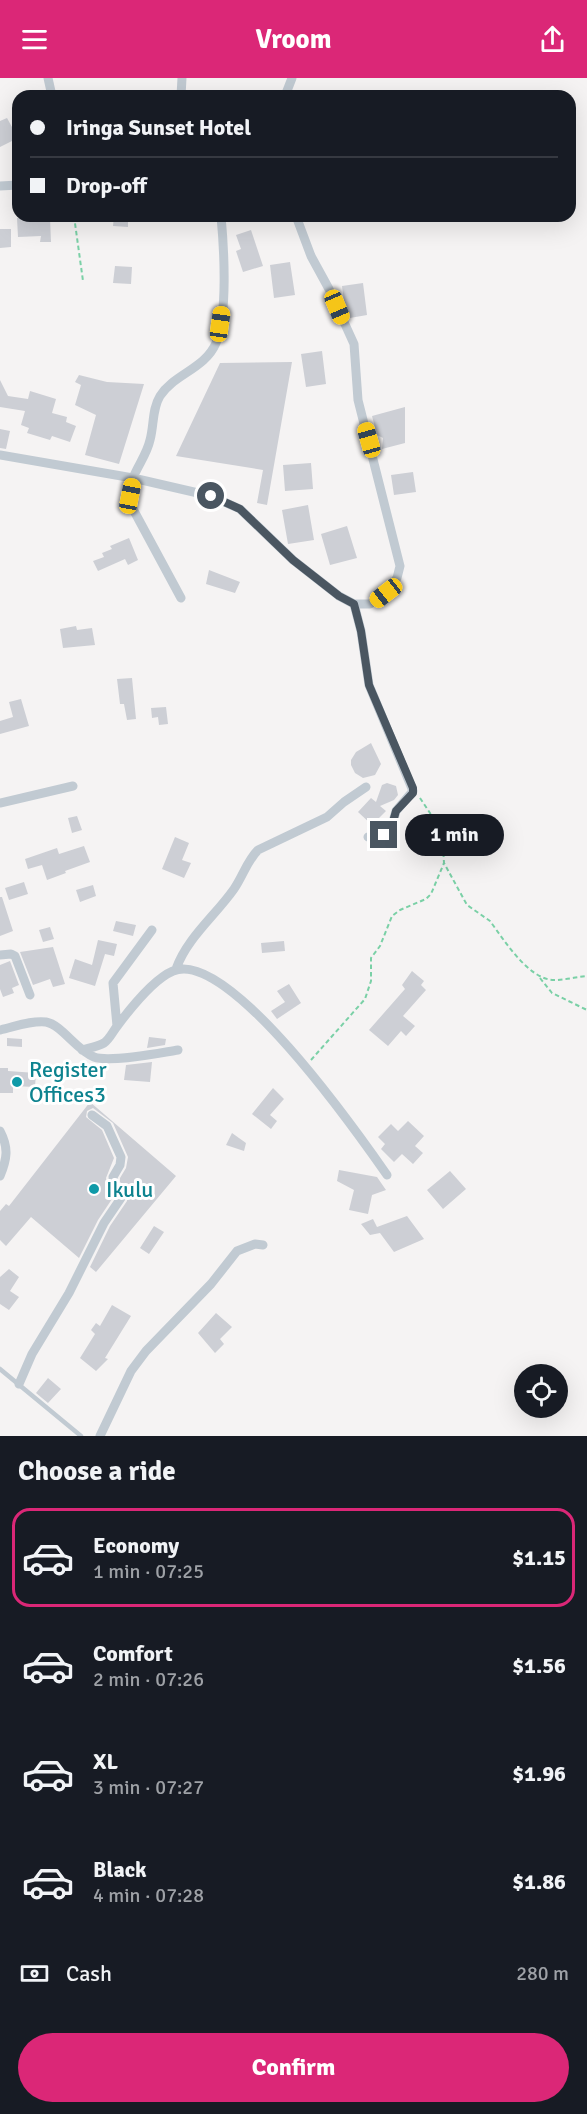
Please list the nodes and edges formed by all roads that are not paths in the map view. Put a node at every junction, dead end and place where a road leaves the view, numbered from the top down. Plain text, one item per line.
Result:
1 (221, 222) edge
2 (298, 222) edge
3 (0, 455) edge
4 (133, 478) junction
5 (181, 598) dead end
6 (354, 604) junction
7 (73, 786) dead end
8 (366, 787) dead end
9 (0, 803) edge
10 (368, 837) dead end
11 (152, 930) dead end
12 (0, 955) edge
13 (176, 969) junction
14 (30, 995) dead end
15 (117, 1026) junction
16 (0, 1030) edge
17 (82, 1050) junction
18 (178, 1050) dead end
19 (92, 1115) dead end
20 (0, 1131) edge
21 (387, 1175) dead end
22 (0, 1176) edge
23 (263, 1245) dead end
24 (0, 1369) edge
25 (19, 1384) junction
26 (81, 1436) edge
27 (100, 1436) edge

1 - 4 street
2 - 6 street
3 - 4 street
4 - 5 street
4 - 6 street
6 - 10 street
7 - 9 street
8 - 13 street
11 - 15 street
12 - 14 street
13 - 15 street
13 - 21 street
15 - 17 street
16 - 17 street
17 - 18 street
19 - 25 street
20 - 22 street
23 - 27 street
24 - 25 lane
25 - 26 lane

